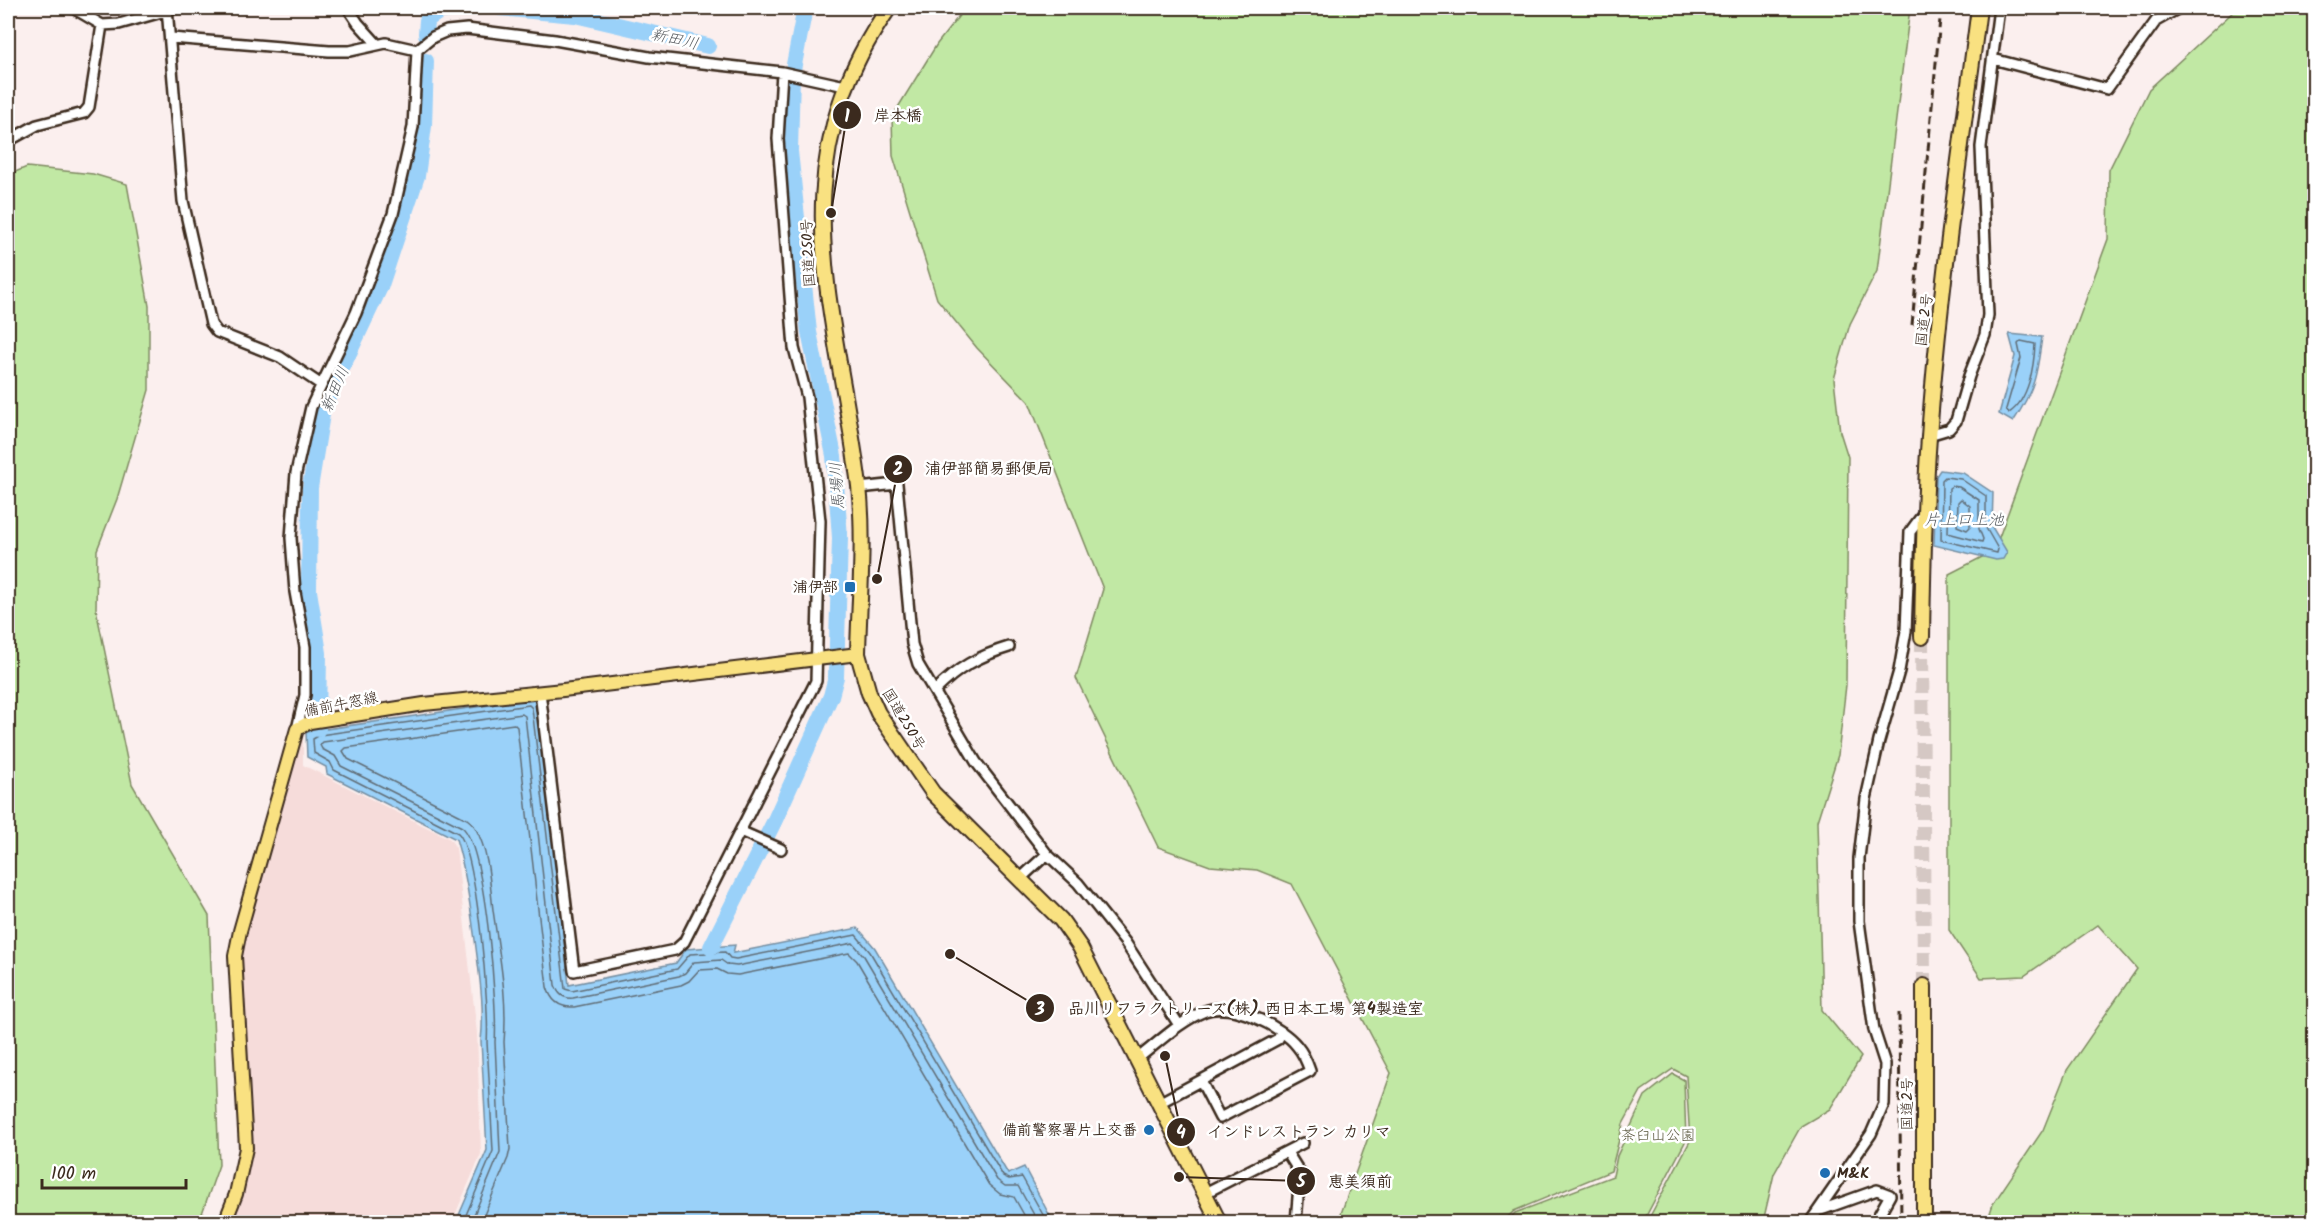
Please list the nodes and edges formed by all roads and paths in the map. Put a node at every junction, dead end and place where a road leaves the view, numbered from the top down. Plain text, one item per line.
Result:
1 (73, 8) edge
2 (170, 8) edge
3 (348, 8) edge
4 (889, 8) edge
5 (1979, 8) edge
6 (1999, 8) edge
7 (2179, 8) edge
8 (102, 25) junction
9 (171, 38) junction
10 (377, 44) junction
11 (417, 51) junction
12 (1993, 59) junction
13 (784, 72) junction
14 (845, 86) junction
15 (8, 141) edge
16 (321, 384) junction
17 (1929, 435) junction
18 (859, 488) junction
19 (1924, 513) junction
20 (1922, 637) tunnel mouth
21 (1009, 647) dead end
22 (854, 654) junction
23 (819, 659) junction
24 (935, 691) junction
25 (540, 692) junction
26 (301, 727) junction
27 (742, 832) junction
28 (781, 849) dead end
29 (1047, 854) junction
30 (1021, 878) junction
31 (1924, 986) tunnel mouth
32 (1179, 1026) junction
33 (1282, 1032) junction
34 (1137, 1059) junction
35 (1201, 1082) junction
36 (1159, 1102) junction
37 (1303, 1143) dead end
38 (1287, 1152) junction
39 (1205, 1193) junction
40 (1821, 1210) junction
41 (225, 1222) edge
42 (1219, 1222) edge
43 (1296, 1222) edge
44 (1810, 1222) edge
45 (1875, 1222) edge
46 (1924, 1222) edge

1 - 8 street
2 - 8 street
2 - 9 street
3 - 10 street
4 - 14 highway, 国道250号
5 - 17 highway, 国道2号
6 - 12 street
7 - 12 street
8 - 15 street
9 - 10 street
9 - 16 street
10 - 11 street
11 - 13 street
11 - 16 street
12 - 17 street
13 - 14 street
13 - 23 street
14 - 18 highway, 国道250号
16 - 26 street
17 - 19 highway, 国道2号
18 - 22 highway, 国道250号
18 - 24 street
19 - 20 highway, 国道2号
19 - 40 street
21 - 24 street
22 - 23 main road, 備前牛窓線
22 - 30 highway, 国道250号
23 - 25 main road, 備前牛窓線
23 - 27 street
24 - 29 street
25 - 26 main road, 備前牛窓線
25 - 27 street
26 - 41 main road, 備前牛窓線
27 - 28 street
29 - 30 street
29 - 32 street
30 - 34 highway, 国道250号
31 - 46 highway, 国道2号
32 - 33 street
32 - 34 street
33 - 35 street
33 - 35 street
34 - 36 highway, 国道250号
35 - 36 street
36 - 39 highway, 国道250号
37 - 38 street
38 - 39 street
38 - 43 street
39 - 42 highway, 国道250号
40 - 44 street
40 - 45 street

